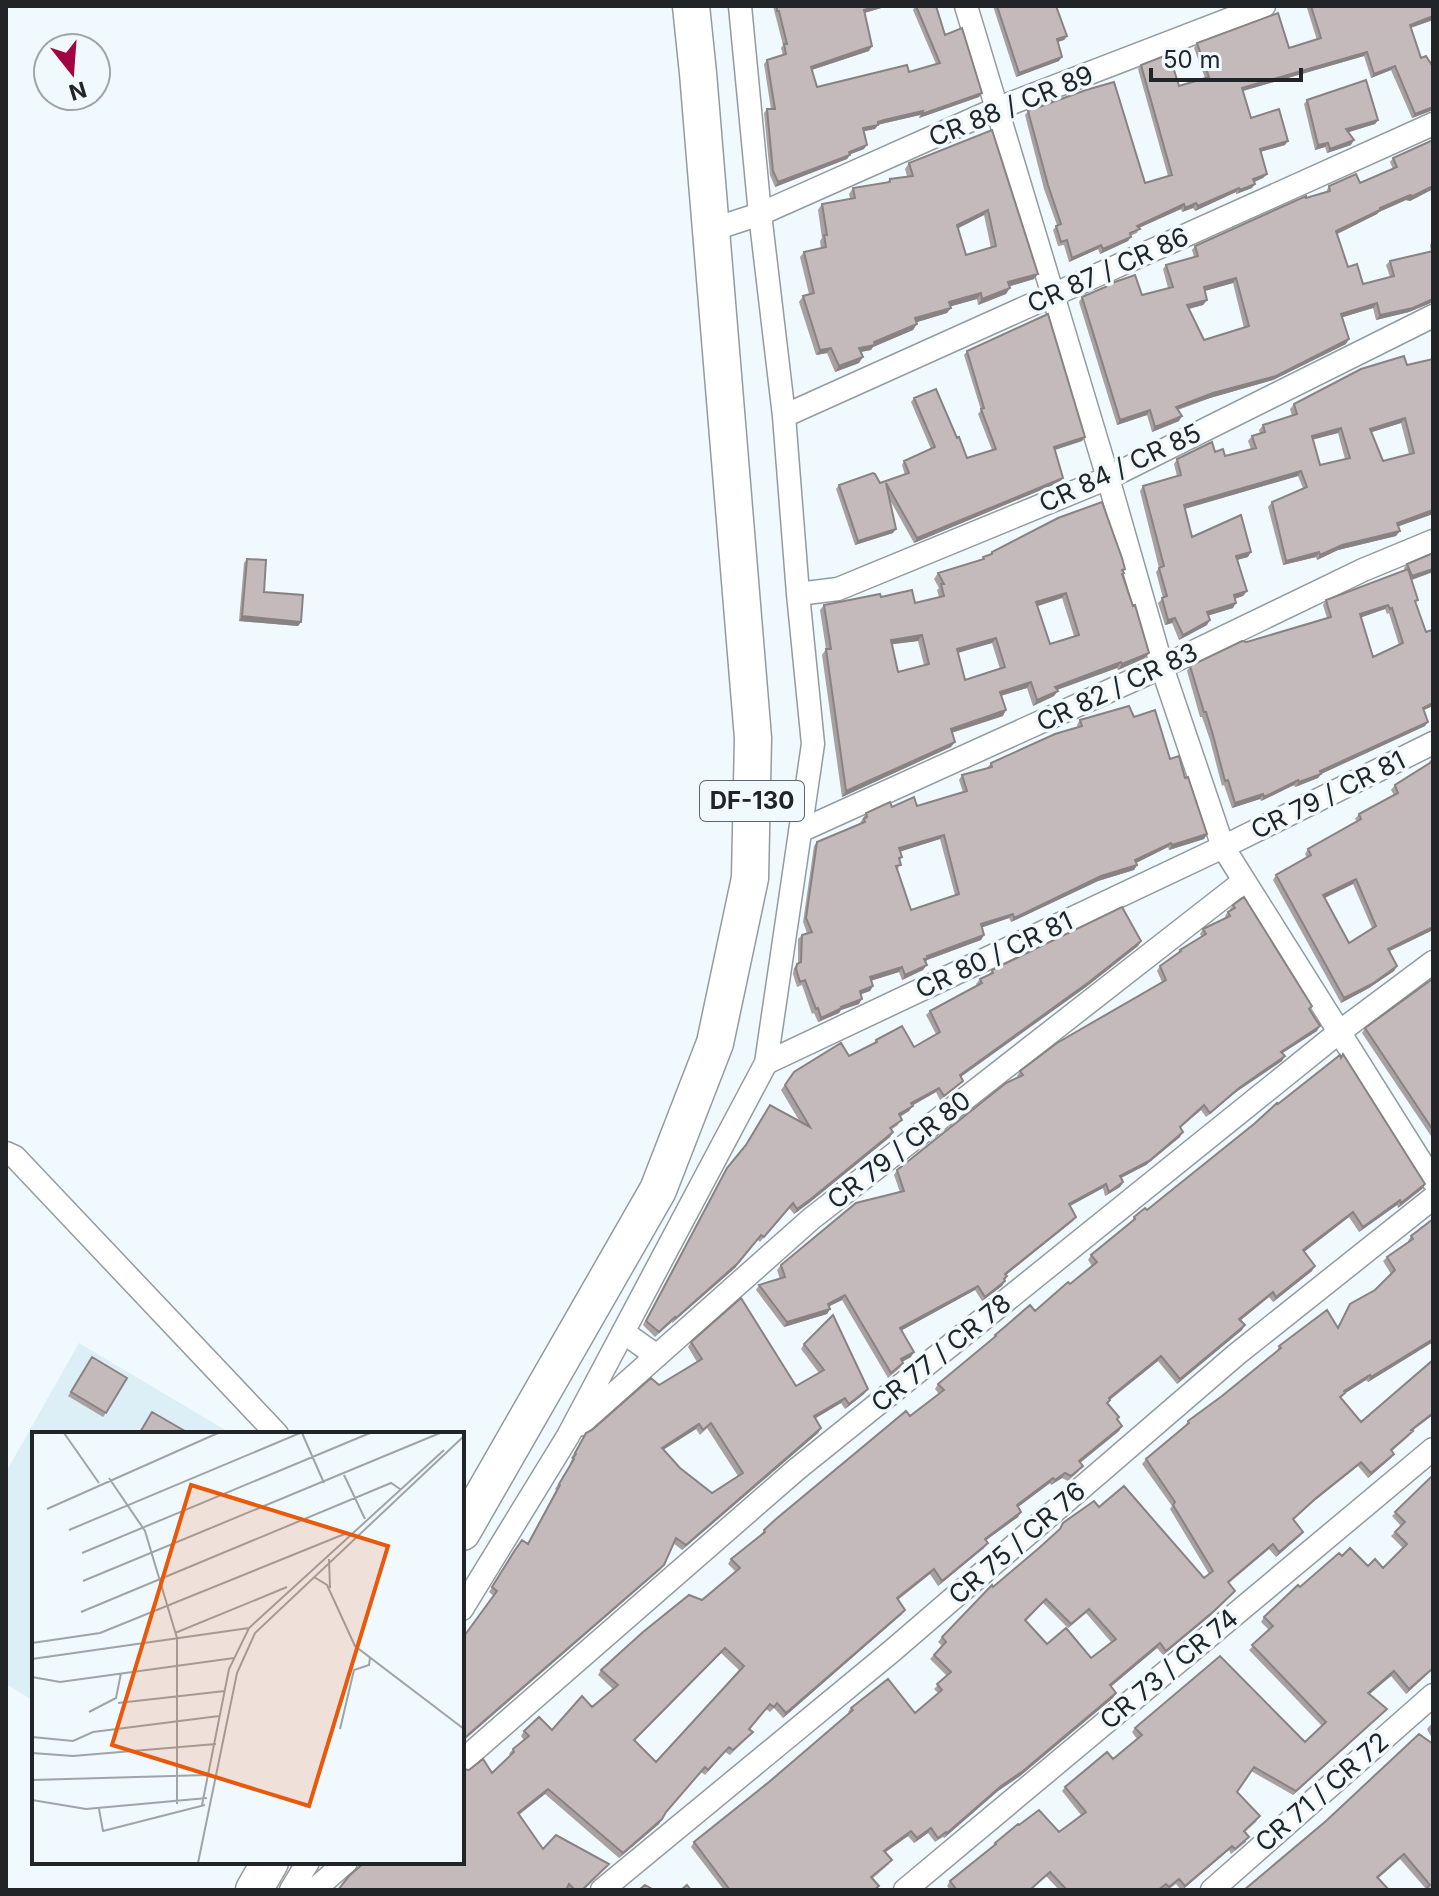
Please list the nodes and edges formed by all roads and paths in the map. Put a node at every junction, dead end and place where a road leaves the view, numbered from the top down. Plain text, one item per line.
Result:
1 (691, 6) edge
2 (740, 6) edge
3 (966, 6) edge
4 (1264, 6) edge
5 (996, 109) junction
6 (1433, 124) edge
7 (760, 214) junction
8 (711, 230) junction
9 (1054, 294) junction
10 (1433, 316) edge
11 (784, 416) junction
12 (1108, 478) junction
13 (1433, 541) edge
14 (798, 594) junction
15 (1162, 667) junction
16 (1433, 743) edge
17 (800, 831) junction
18 (1223, 847) junction
19 (1244, 881) junction
20 (1433, 962) edge
21 (1338, 1033) junction
22 (766, 1063) junction
23 (6, 1153) edge
24 (1433, 1181) edge
25 (1433, 1198) edge
26 (623, 1332) junction
27 (657, 1356) junction
28 (275, 1432) edge
29 (568, 1436) junction
30 (1433, 1449) edge
31 (464, 1527) edge
32 (464, 1606) edge
33 (1433, 1695) edge
34 (464, 1759) edge
35 (269, 1864) edge
36 (307, 1864) edge
37 (344, 1864) edge
38 (254, 1890) edge
39 (291, 1890) edge
40 (314, 1890) edge
41 (602, 1890) edge
42 (905, 1890) edge
43 (1212, 1890) edge

1 - 8 main road, DF-130
2 - 7 street
3 - 5 street
4 - 5 street, CR 88 / CR 89
5 - 7 street, CR 88 / CR 89
5 - 9 street
6 - 9 street, CR 87 / CR 86
7 - 8 street, CR 88 / CR 89
7 - 11 street
8 - 31 main road, DF-130
9 - 11 street, CR 87 / CR 86
9 - 12 street
10 - 12 street, CR 84 / CR 85
11 - 14 street
12 - 14 street, CR 84 / CR 85
12 - 15 street
13 - 15 street, CR 82 / CR 83
14 - 17 street
15 - 17 street, CR 82 / CR 83
15 - 18 street
16 - 18 street, CR 79 / CR 81
17 - 22 street
18 - 19 street
18 - 22 street, CR 80 / CR 81
19 - 21 street
19 - 27 street, CR 79 / CR 80
20 - 21 street, CR 77 / CR 78
21 - 24 street
21 - 34 street, CR 77 / CR 78
22 - 26 street
23 - 28 street
25 - 41 street, CR 75 / CR 76
26 - 27 street
26 - 29 street
27 - 29 street, CR 79 / CR 80
29 - 32 street
30 - 42 street, CR 73 / CR 74
33 - 43 street, CR 71 / CR 72
35 - 38 main road
36 - 39 street
37 - 40 street

